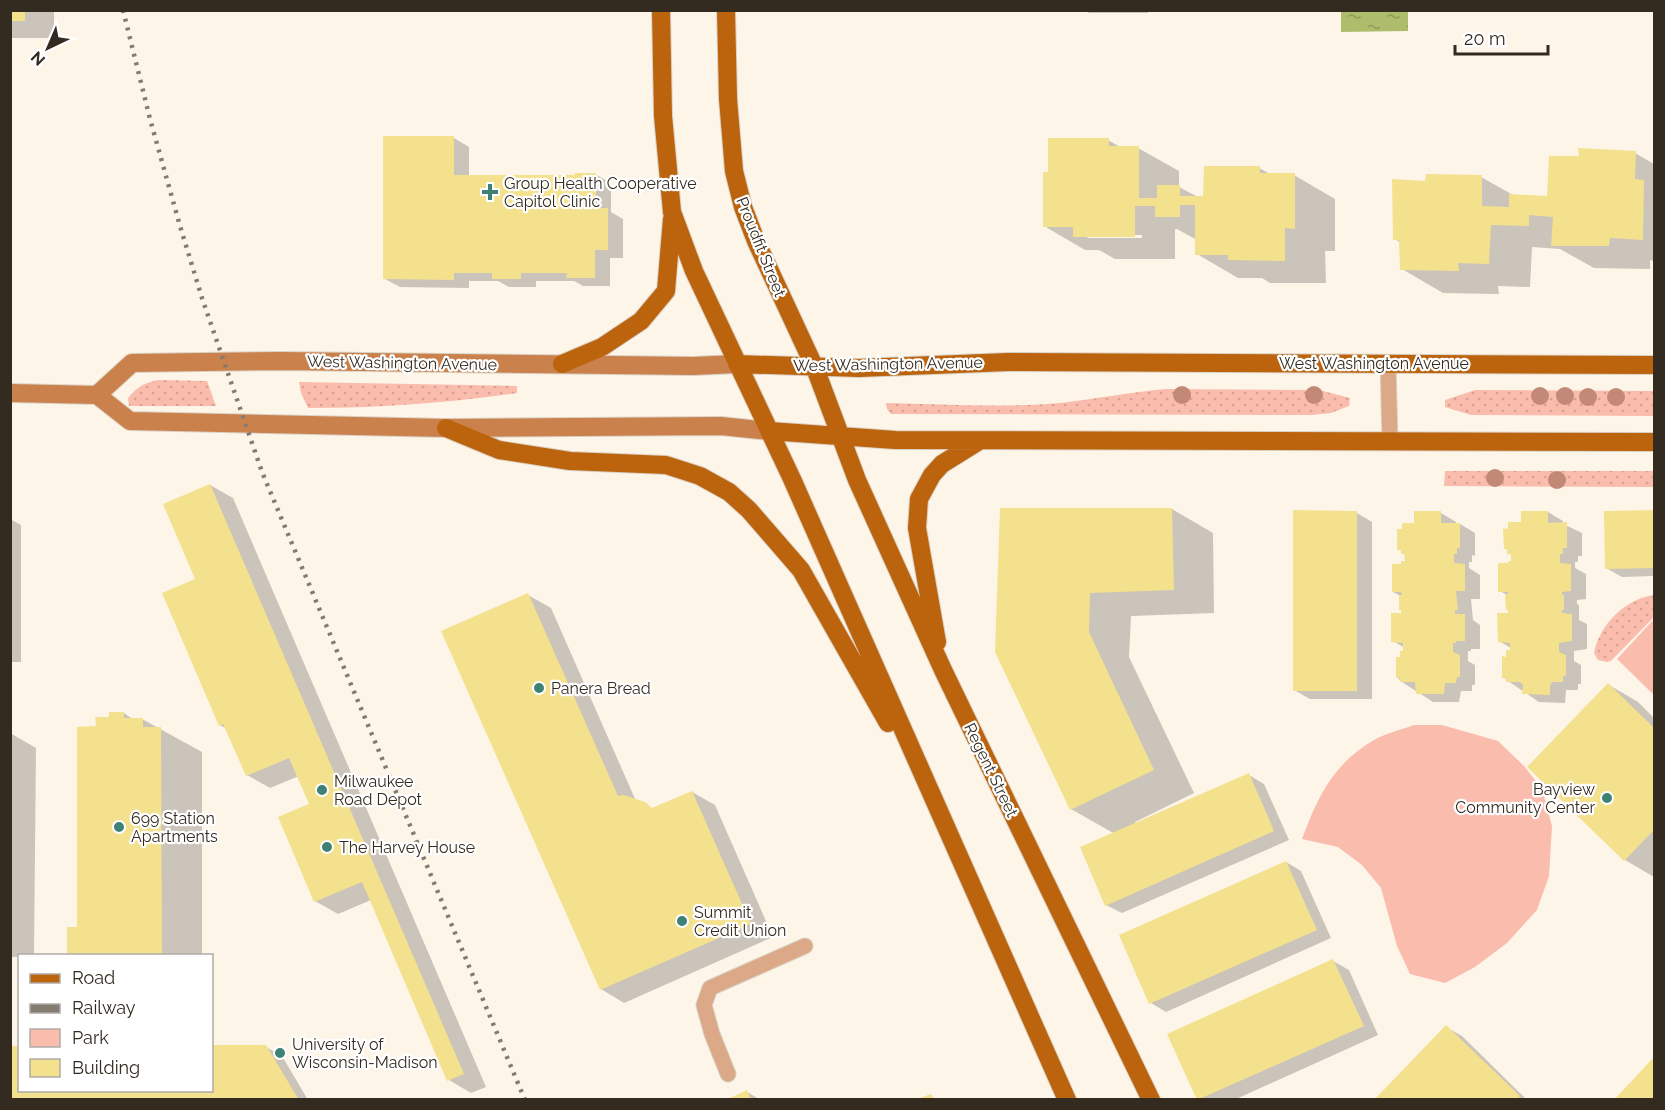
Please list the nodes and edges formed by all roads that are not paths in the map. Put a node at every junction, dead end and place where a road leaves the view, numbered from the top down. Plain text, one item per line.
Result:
1 (661, 10) edge
2 (726, 10) edge
3 (672, 212) junction
4 (562, 364) junction
5 (737, 364) junction
6 (1388, 364) junction
7 (1654, 365) edge
8 (814, 368) junction
9 (10, 393) edge
10 (97, 395) junction
11 (446, 428) junction
12 (769, 431) junction
13 (841, 436) junction
14 (980, 440) junction
15 (1390, 441) junction
16 (1654, 442) edge
17 (942, 670) junction
18 (937, 808) junction
19 (805, 946) dead end
20 (728, 1074) dead end
21 (1067, 1100) edge
22 (1151, 1100) edge

1 - 3 main road
2 - 8 main road, Proudfit Street
3 - 4 main road
3 - 5 main road
4 - 5 street, West Washington Avenue
4 - 10 street, West Washington Avenue
5 - 8 main road, West Washington Avenue
5 - 12 main road
6 - 7 main road, West Washington Avenue
6 - 8 main road, West Washington Avenue
6 - 15 lane
8 - 13 main road, Proudfit Street
9 - 10 street
10 - 11 street
11 - 12 street
11 - 18 main road
12 - 13 main road
12 - 18 main road
13 - 14 main road
13 - 17 main road, Regent Street
14 - 15 main road
14 - 17 main road
15 - 16 main road
17 - 22 main road, Regent Street
18 - 21 main road
19 - 20 lane

